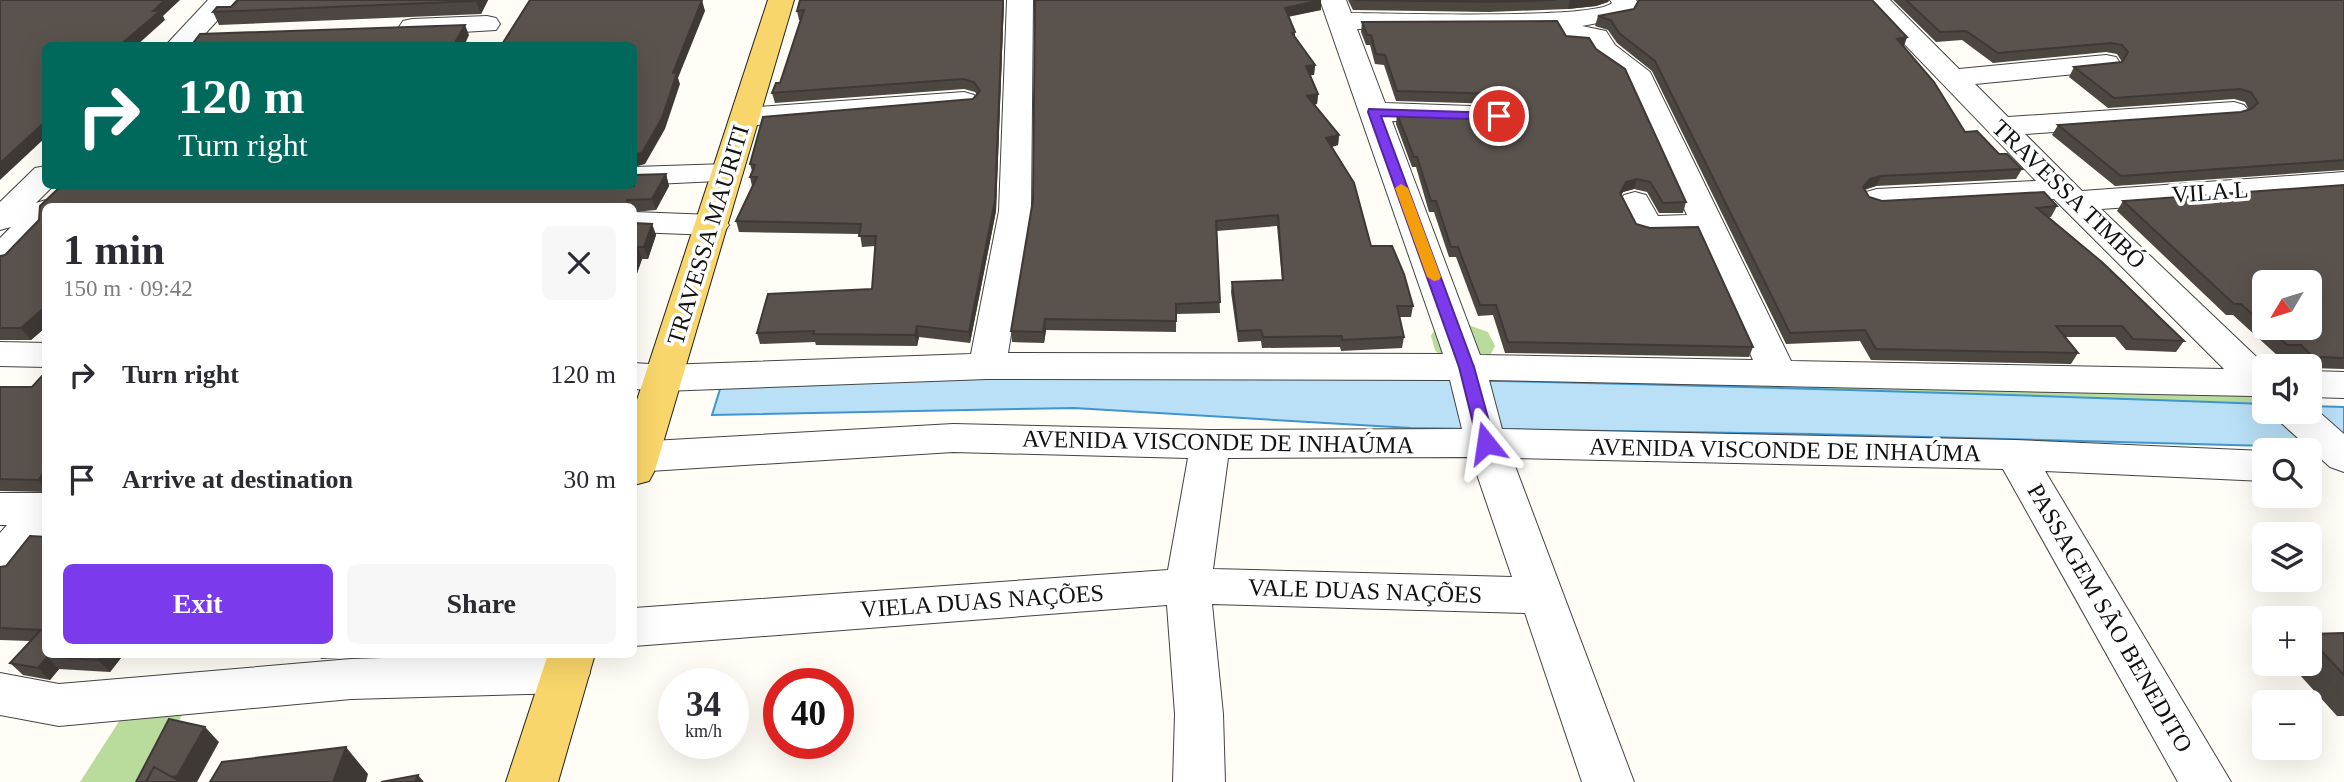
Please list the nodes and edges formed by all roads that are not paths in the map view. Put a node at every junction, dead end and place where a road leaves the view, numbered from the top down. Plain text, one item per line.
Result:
1 (245, 0) edge
2 (781, 0) edge
3 (1020, 0) edge
4 (1875, 0) edge
5 (1624, 1) edge
6 (1337, 10) edge
7 (1565, 20) junction
8 (487, 24) dead end
9 (215, 27) edge
10 (391, 28) edge
11 (186, 42) edge
12 (2106, 63) edge
13 (1951, 78) junction
14 (964, 100) edge
15 (2234, 111) edge
16 (1374, 112) junction
17 (1499, 116) edge
18 (745, 117) junction
19 (2001, 127) junction
20 (727, 173) junction
21 (637, 176) edge
22 (42, 180) edge
23 (2344, 182) edge
24 (66, 189) edge
25 (2070, 195) junction
26 (1877, 199) edge
27 (1636, 202) dead end
28 (52, 203) edge
29 (42, 215) edge
30 (0, 220) edge
31 (637, 222) edge
32 (712, 225) junction
33 (1706, 225) junction
34 (0, 258) edge
35 (0, 354) edge
36 (42, 355) edge
37 (987, 366) junction
38 (1466, 367) junction
39 (2252, 373) edge
40 (1778, 374) junction
41 (2252, 384) edge
42 (2322, 384) edge
43 (2344, 385) edge
44 (644, 422) edge
45 (2307, 424) edge
46 (1486, 441) junction
47 (1210, 444) junction
48 (2015, 455) junction
49 (2344, 457) edge
50 (2252, 465) edge
51 (2322, 469) edge
52 (2344, 470) edge
53 (0, 509) edge
54 (42, 509) edge
55 (42, 513) edge
56 (0, 564) edge
57 (1188, 586) junction
58 (1542, 596) junction
59 (637, 627) edge
60 (569, 664) edge
61 (0, 694) edge
62 (532, 782) edge
63 (1199, 782) edge
64 (1608, 782) edge
65 (2205, 782) edge

1 - 9 street
2 - 18 main road, TRAVESSA MAURITI
3 - 37 street
4 - 13 street, TRAVESSA TIMBÓ
5 - 7 street
6 - 7 street
6 - 16 street
7 - 33 street
8 - 10 street
9 - 11 street
12 - 13 street
13 - 19 street, TRAVESSA TIMBÓ
14 - 18 street
15 - 19 street
16 - 17 street
16 - 38 street
18 - 20 main road, TRAVESSA MAURITI
19 - 25 street, TRAVESSA TIMBÓ
20 - 21 street
20 - 32 main road, TRAVESSA MAURITI
22 - 30 street
23 - 25 street, VILA L
24 - 28 street
25 - 26 street, VILA L
25 - 39 street, TRAVESSA TIMBÓ
27 - 33 street
29 - 34 street
31 - 32 street
32 - 44 main road, TRAVESSA MAURITI
33 - 40 street
35 - 36 street
37 - 38 street
37 - 44 street
38 - 40 street
38 - 46 street
40 - 41 street
42 - 43 street
44 - 47 street, AVENIDA VISCONDE DE INHAÚMA
45 - 49 street
46 - 47 street, AVENIDA VISCONDE DE INHAÚMA
46 - 48 street, AVENIDA VISCONDE DE INHAÚMA
46 - 58 street
47 - 57 street
48 - 50 street, AVENIDA VISCONDE DE INHAÚMA
48 - 65 street, PASSAGEM SÃO BENEDITO
51 - 52 street
53 - 54 street
55 - 56 street
57 - 58 street, VALE DUAS NAÇÕES
57 - 59 street, VIELA DUAS NAÇÕES
57 - 63 street
58 - 64 street
60 - 61 street
60 - 62 main road

